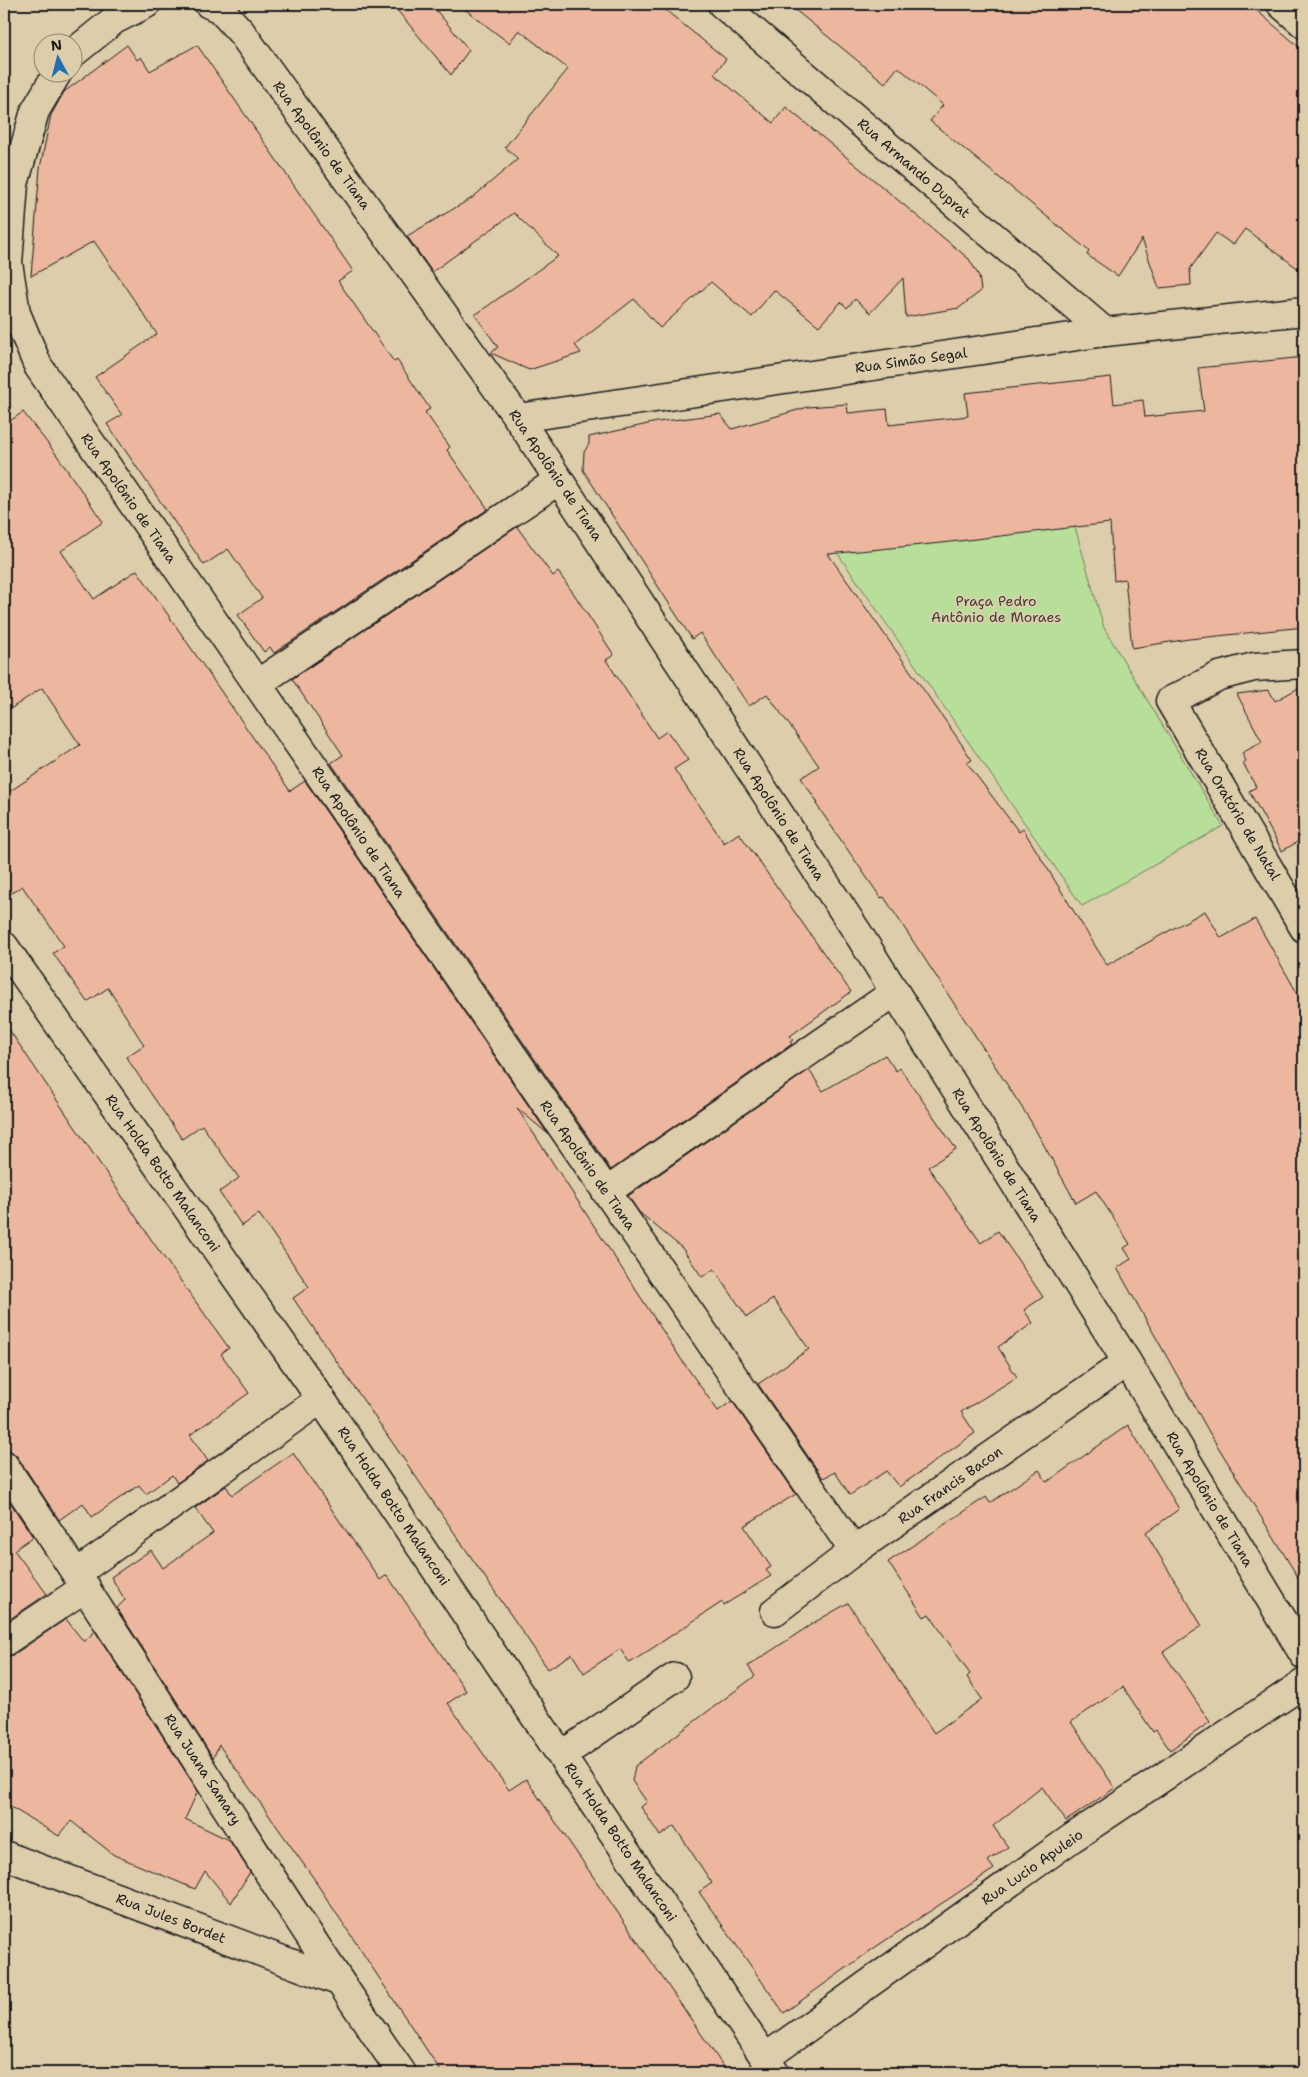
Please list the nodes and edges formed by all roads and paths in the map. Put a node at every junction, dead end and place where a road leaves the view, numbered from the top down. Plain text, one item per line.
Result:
1 (146, 4) edge
2 (209, 4) edge
3 (722, 4) edge
4 (1281, 4) edge
5 (1304, 24) edge
6 (82, 46) edge
7 (52, 82) edge
8 (1304, 311) edge
9 (1105, 332) junction
10 (518, 418) junction
11 (559, 480) junction
12 (1304, 664) edge
13 (257, 684) junction
14 (1304, 928) edge
15 (4, 946) edge
16 (894, 992) junction
17 (606, 1192) junction
18 (1127, 1362) junction
19 (322, 1399) junction
20 (4, 1465) edge
21 (854, 1551) junction
22 (81, 1580) junction
23 (775, 1612) dead end
24 (4, 1642) edge
25 (1304, 1655) edge
26 (675, 1677) dead end
27 (1304, 1684) edge
28 (562, 1755) junction
29 (4, 1855) edge
30 (338, 1981) junction
31 (770, 2066) edge
32 (402, 2073) edge

1 - 6 street
2 - 10 street, Rua Apolônio de Tiana
3 - 9 street, Rua Armando Duprat
4 - 5 street
7 - 13 street, Rua Apolônio de Tiana
8 - 9 street, Rua Simão Segal
9 - 10 street, Rua Simão Segal
10 - 11 street, Rua Apolônio de Tiana
11 - 13 street
11 - 16 street, Rua Apolônio de Tiana
12 - 14 street, Rua Oratório de Natal
13 - 17 street, Rua Apolônio de Tiana
15 - 19 street, Rua Holda Botto Malanconi
16 - 17 street
16 - 18 street, Rua Apolônio de Tiana
17 - 21 street, Rua Apolônio de Tiana
18 - 21 street, Rua Francis Bacon
18 - 25 street, Rua Apolônio de Tiana
19 - 22 street
19 - 28 street, Rua Holda Botto Malanconi
20 - 22 street, Rua Juana Samary
21 - 23 street, Rua Francis Bacon
22 - 24 street
22 - 30 street, Rua Juana Samary
26 - 28 street
27 - 31 street, Rua Lucio Apuleio
28 - 31 street, Rua Holda Botto Malanconi
29 - 30 street, Rua Jules Bordet
30 - 32 street, Rua Juana Samary

